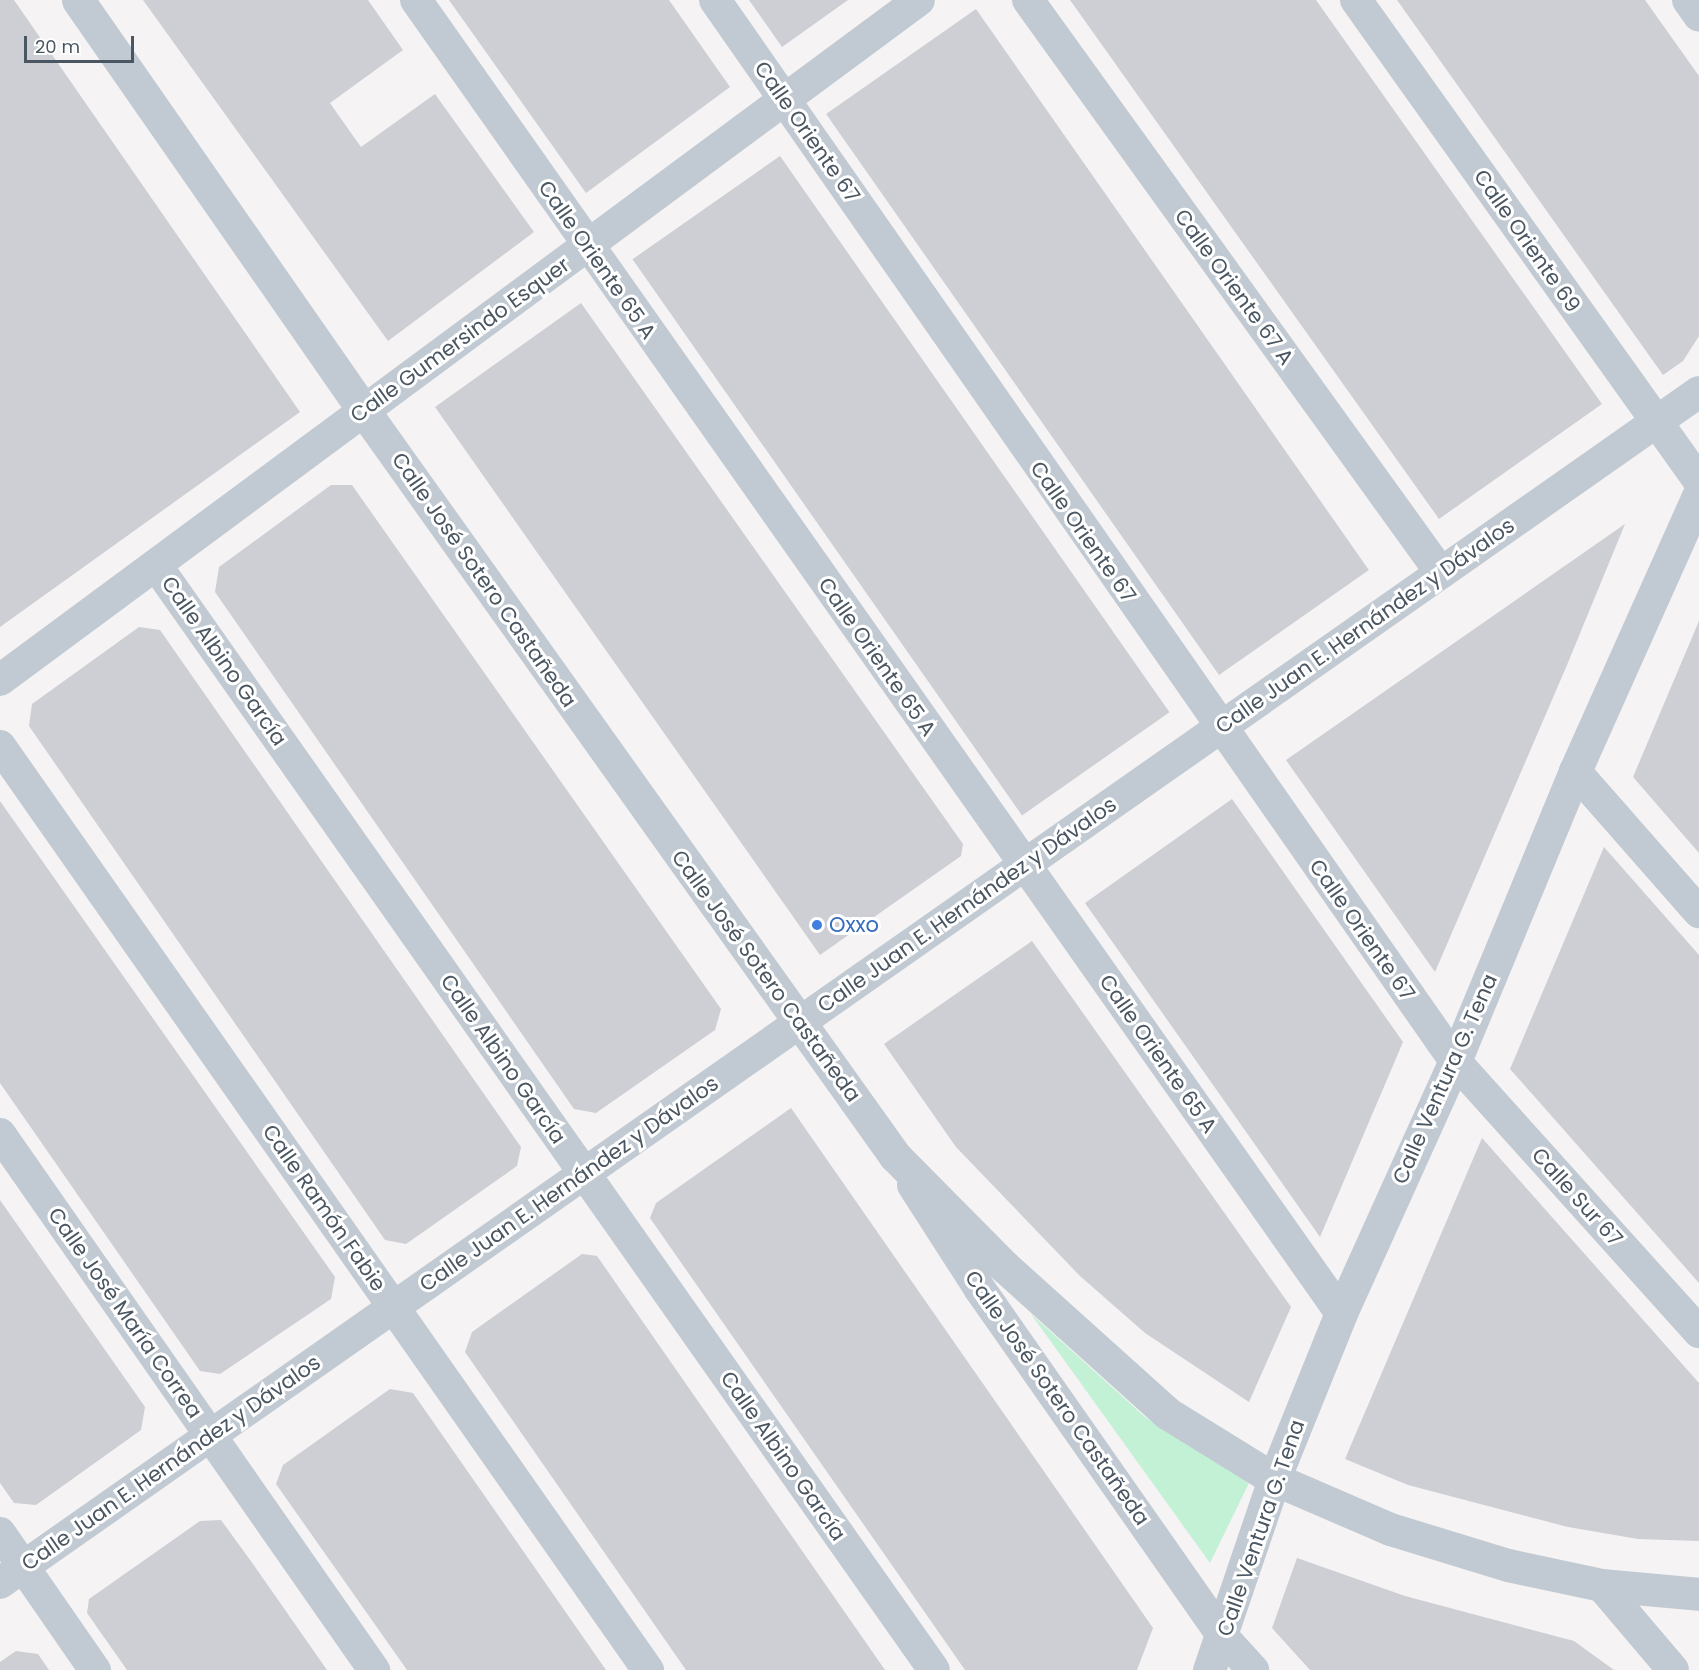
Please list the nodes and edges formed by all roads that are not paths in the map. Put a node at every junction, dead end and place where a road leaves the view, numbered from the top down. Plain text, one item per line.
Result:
1 (78, 0) edge
2 (416, 0) edge
3 (715, 0) edge
4 (919, 0) edge
5 (1028, 0) edge
6 (1356, 0) edge
7 (1688, 0) edge
8 (1699, 16) edge
9 (785, 100) junction
10 (586, 246) junction
11 (1699, 392) edge
12 (364, 411) junction
13 (1656, 423) junction
14 (1699, 481) edge
15 (1699, 494) edge
16 (156, 565) junction
17 (1441, 573) junction
18 (0, 680) edge
19 (1219, 729) junction
20 (0, 746) edge
21 (1575, 771) junction
22 (1025, 866) junction
23 (1699, 912) edge
24 (799, 1023) junction
25 (1455, 1061) junction
26 (0, 1134) edge
27 (896, 1156) junction
28 (584, 1174) junction
29 (394, 1307) junction
30 (1341, 1313) junction
31 (1699, 1332) edge
32 (210, 1436) junction
33 (1274, 1479) junction
34 (0, 1533) edge
35 (12, 1575) edge
36 (1600, 1585) junction
37 (1699, 1594) edge
38 (1223, 1637) junction
39 (95, 1670) edge
40 (374, 1670) edge
41 (648, 1670) edge
42 (934, 1670) edge
43 (1209, 1670) edge
44 (1253, 1670) edge
45 (1673, 1670) edge

1 - 12 street, Calle José Sotero Castañeda
2 - 10 street, Calle Oriente 65 A
3 - 9 street, Calle Oriente 67
4 - 9 street, Calle Gumersindo Esquer
5 - 17 street, Calle Oriente 67 A
6 - 13 street, Calle Oriente 69
7 - 8 street
9 - 10 street, Calle Gumersindo Esquer
9 - 19 street, Calle Oriente 67
10 - 12 street, Calle Gumersindo Esquer
10 - 22 street, Calle Oriente 65 A
11 - 13 street, Calle Juan E. Hernández y Dávalos
12 - 16 street, Calle Gumersindo Esquer
12 - 24 street, Calle José Sotero Castañeda
13 - 14 street, Calle Oriente 69
13 - 17 street, Calle Juan E. Hernández y Dávalos
15 - 21 street, Calle Ventura G. Tena
16 - 18 street, Calle Gumersindo Esquer
16 - 28 street, Calle Albino García
17 - 19 street, Calle Juan E. Hernández y Dávalos
19 - 22 street, Calle Juan E. Hernández y Dávalos
19 - 25 street, Calle Oriente 67
20 - 29 street, Calle Ramón Fabie
21 - 23 street
21 - 25 street, Calle Ventura G. Tena
22 - 24 street, Calle Juan E. Hernández y Dávalos
22 - 30 street, Calle Oriente 65 A
24 - 27 street, Calle José Sotero Castañeda
24 - 28 street, Calle Juan E. Hernández y Dávalos
25 - 30 street, Calle Ventura G. Tena
25 - 31 street, Calle Sur 67
26 - 32 street, Calle José María Correa
27 - 33 street, Calle José Sotero Castañeda
27 - 38 street, Calle José Sotero Castañeda
28 - 29 street, Calle Juan E. Hernández y Dávalos
28 - 42 street, Calle Albino García
29 - 32 street, Calle Juan E. Hernández y Dávalos
29 - 41 street, Calle Ramón Fabie
30 - 33 street, Calle Ventura G. Tena
32 - 35 street, Calle Juan E. Hernández y Dávalos
32 - 40 street, Calle José María Correa
33 - 36 street, Calle José Sotero Castañeda
33 - 38 street, Calle Ventura G. Tena
34 - 35 street
35 - 39 street
36 - 37 street, Calle José Sotero Castañeda
36 - 45 street
38 - 43 street, Calle Ventura G. Tena
38 - 44 street, Calle José Sotero Castañeda

